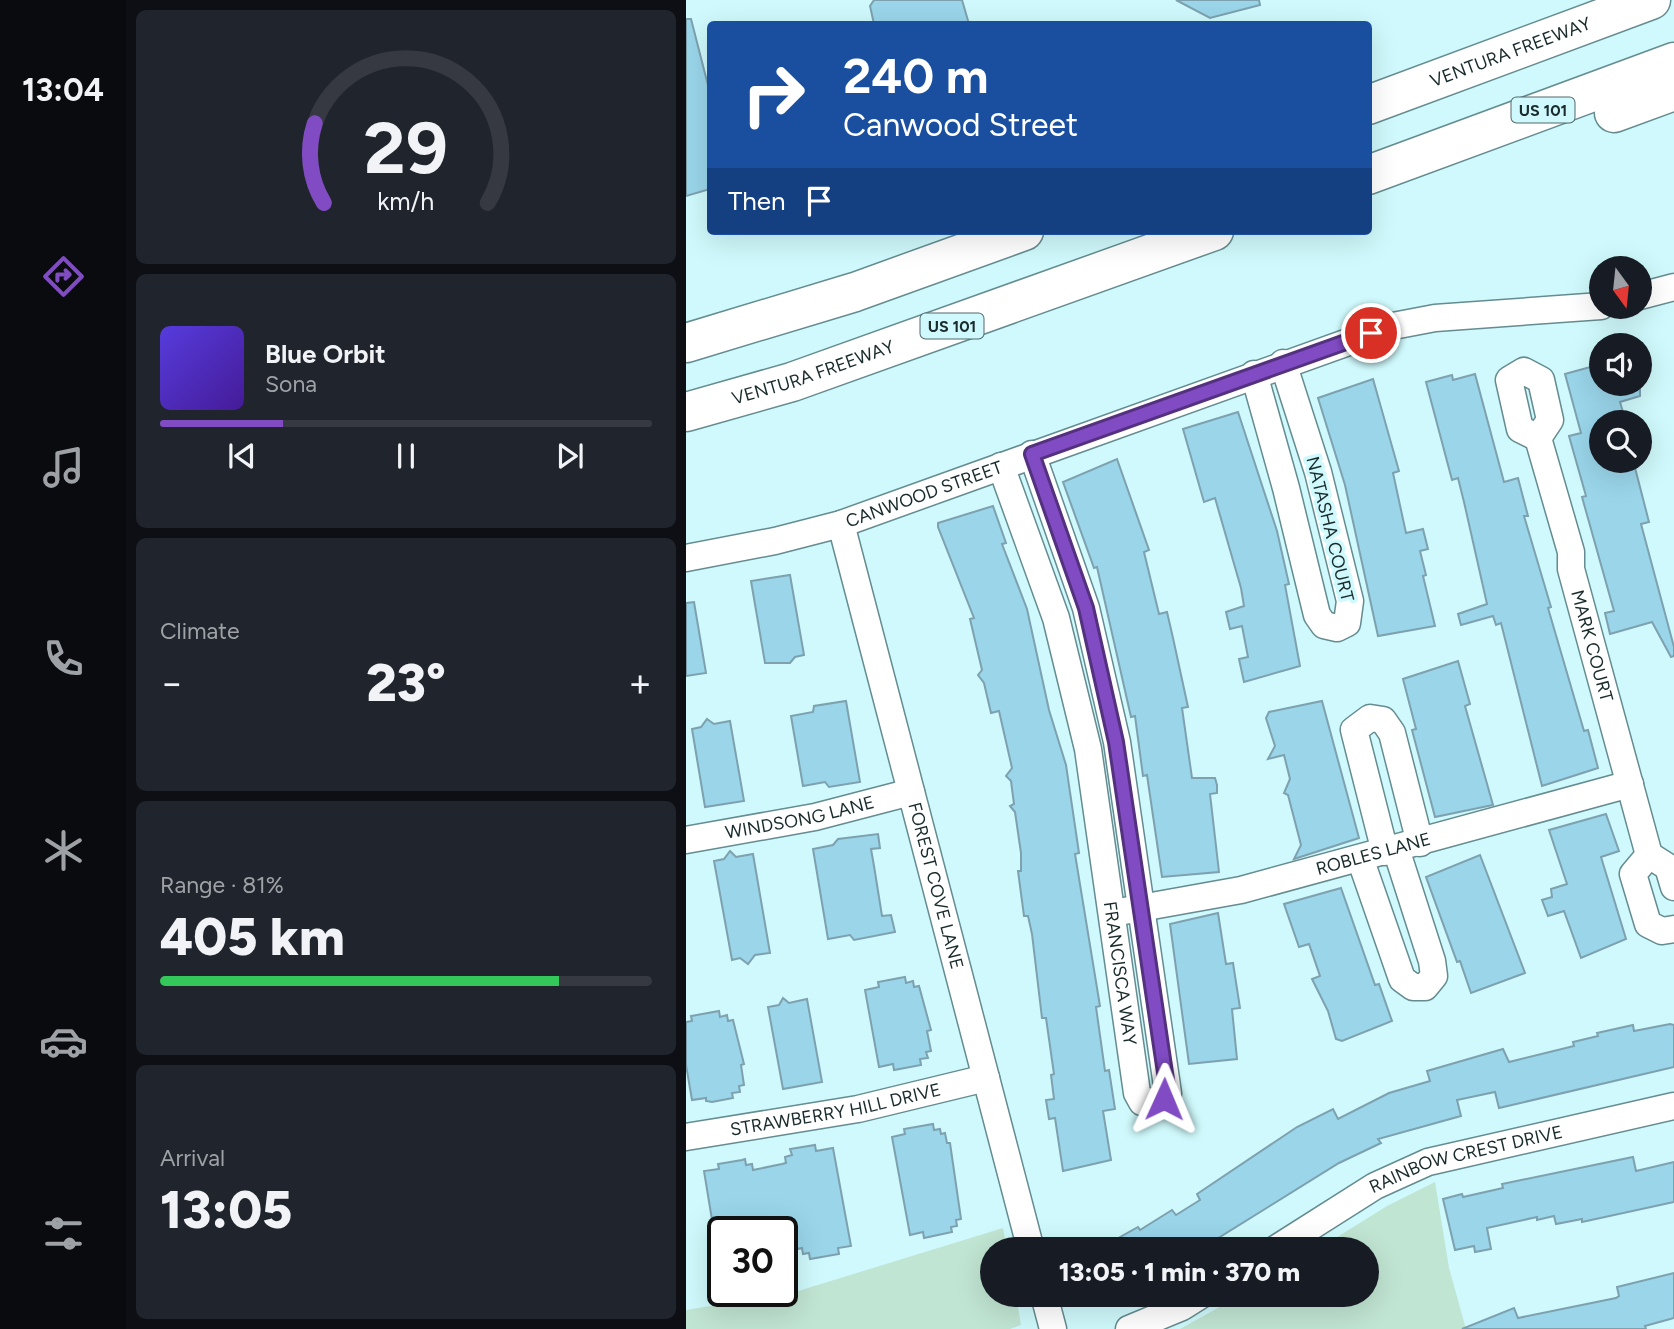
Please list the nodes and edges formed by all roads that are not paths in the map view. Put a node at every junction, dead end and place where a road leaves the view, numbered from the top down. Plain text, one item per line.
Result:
1 (1574, 0) edge
2 (1651, 0) edge
3 (1674, 62) edge
4 (1461, 70) junction
5 (1674, 91) edge
6 (1372, 103) edge
7 (1412, 159) junction
8 (1372, 173) edge
9 (1013, 235) edge
10 (1203, 235) edge
11 (1674, 287) edge
12 (1652, 293) edge
13 (1589, 307) edge
14 (686, 343) edge
15 (1283, 363) junction
16 (1254, 374) junction
17 (686, 412) edge
18 (1538, 438) dead end
19 (1032, 454) junction
20 (1001, 466) junction
21 (1328, 515) junction
22 (841, 524) junction
23 (1295, 524) junction
24 (686, 558) edge
25 (1086, 608) junction
26 (1056, 618) junction
27 (1116, 742) junction
28 (1088, 749) junction
29 (1630, 784) junction
30 (911, 792) junction
31 (686, 840) edge
32 (1649, 855) junction
33 (1674, 887) edge
34 (1141, 908) junction
35 (1111, 913) junction
36 (1674, 929) edge
37 (986, 1078) junction
38 (1674, 1106) edge
39 (686, 1137) edge
40 (1028, 1237) edge
41 (1295, 1237) edge
42 (1047, 1307) edge
43 (1182, 1307) edge
44 (1053, 1329) edge
45 (1129, 1329) edge

1 - 4 highway
2 - 4 highway, VENTURA FREEWAY
3 - 7 highway, US 101
4 - 6 highway, VENTURA FREEWAY
5 - 7 highway
7 - 8 highway, US 101
9 - 14 highway
10 - 17 highway, VENTURA FREEWAY / US 101
11 - 12 street
13 - 15 street, CANWOOD STREET
15 - 16 street, CANWOOD STREET
15 - 21 street, NATASHA COURT
16 - 19 street, CANWOOD STREET
16 - 23 street, NATASHA COURT
18 - 29 street, MARK COURT
19 - 20 street, CANWOOD STREET
19 - 25 street, FRANCISCA WAY
20 - 22 street, CANWOOD STREET
20 - 26 street, FRANCISCA WAY
21 - 23 street
21 - 23 street, NATASHA COURT
22 - 24 street, CANWOOD STREET
22 - 30 street, FOREST COVE LANE
25 - 26 street
25 - 27 street, FRANCISCA WAY
26 - 28 street, FRANCISCA WAY
27 - 28 street
27 - 34 street, FRANCISCA WAY
28 - 35 street, FRANCISCA WAY
29 - 32 street, MARK COURT
29 - 34 street, ROBLES LANE
30 - 31 street, WINDSONG LANE
30 - 37 street, FOREST COVE LANE
32 - 33 street, MARK COURT
32 - 36 street
34 - 35 street, ROBLES LANE
34 - 35 street, FRANCISCA WAY
37 - 39 street, STRAWBERRY HILL DRIVE
37 - 40 street, FOREST COVE LANE
38 - 41 street, RAINBOW CREST DRIVE
42 - 44 street
43 - 45 street

